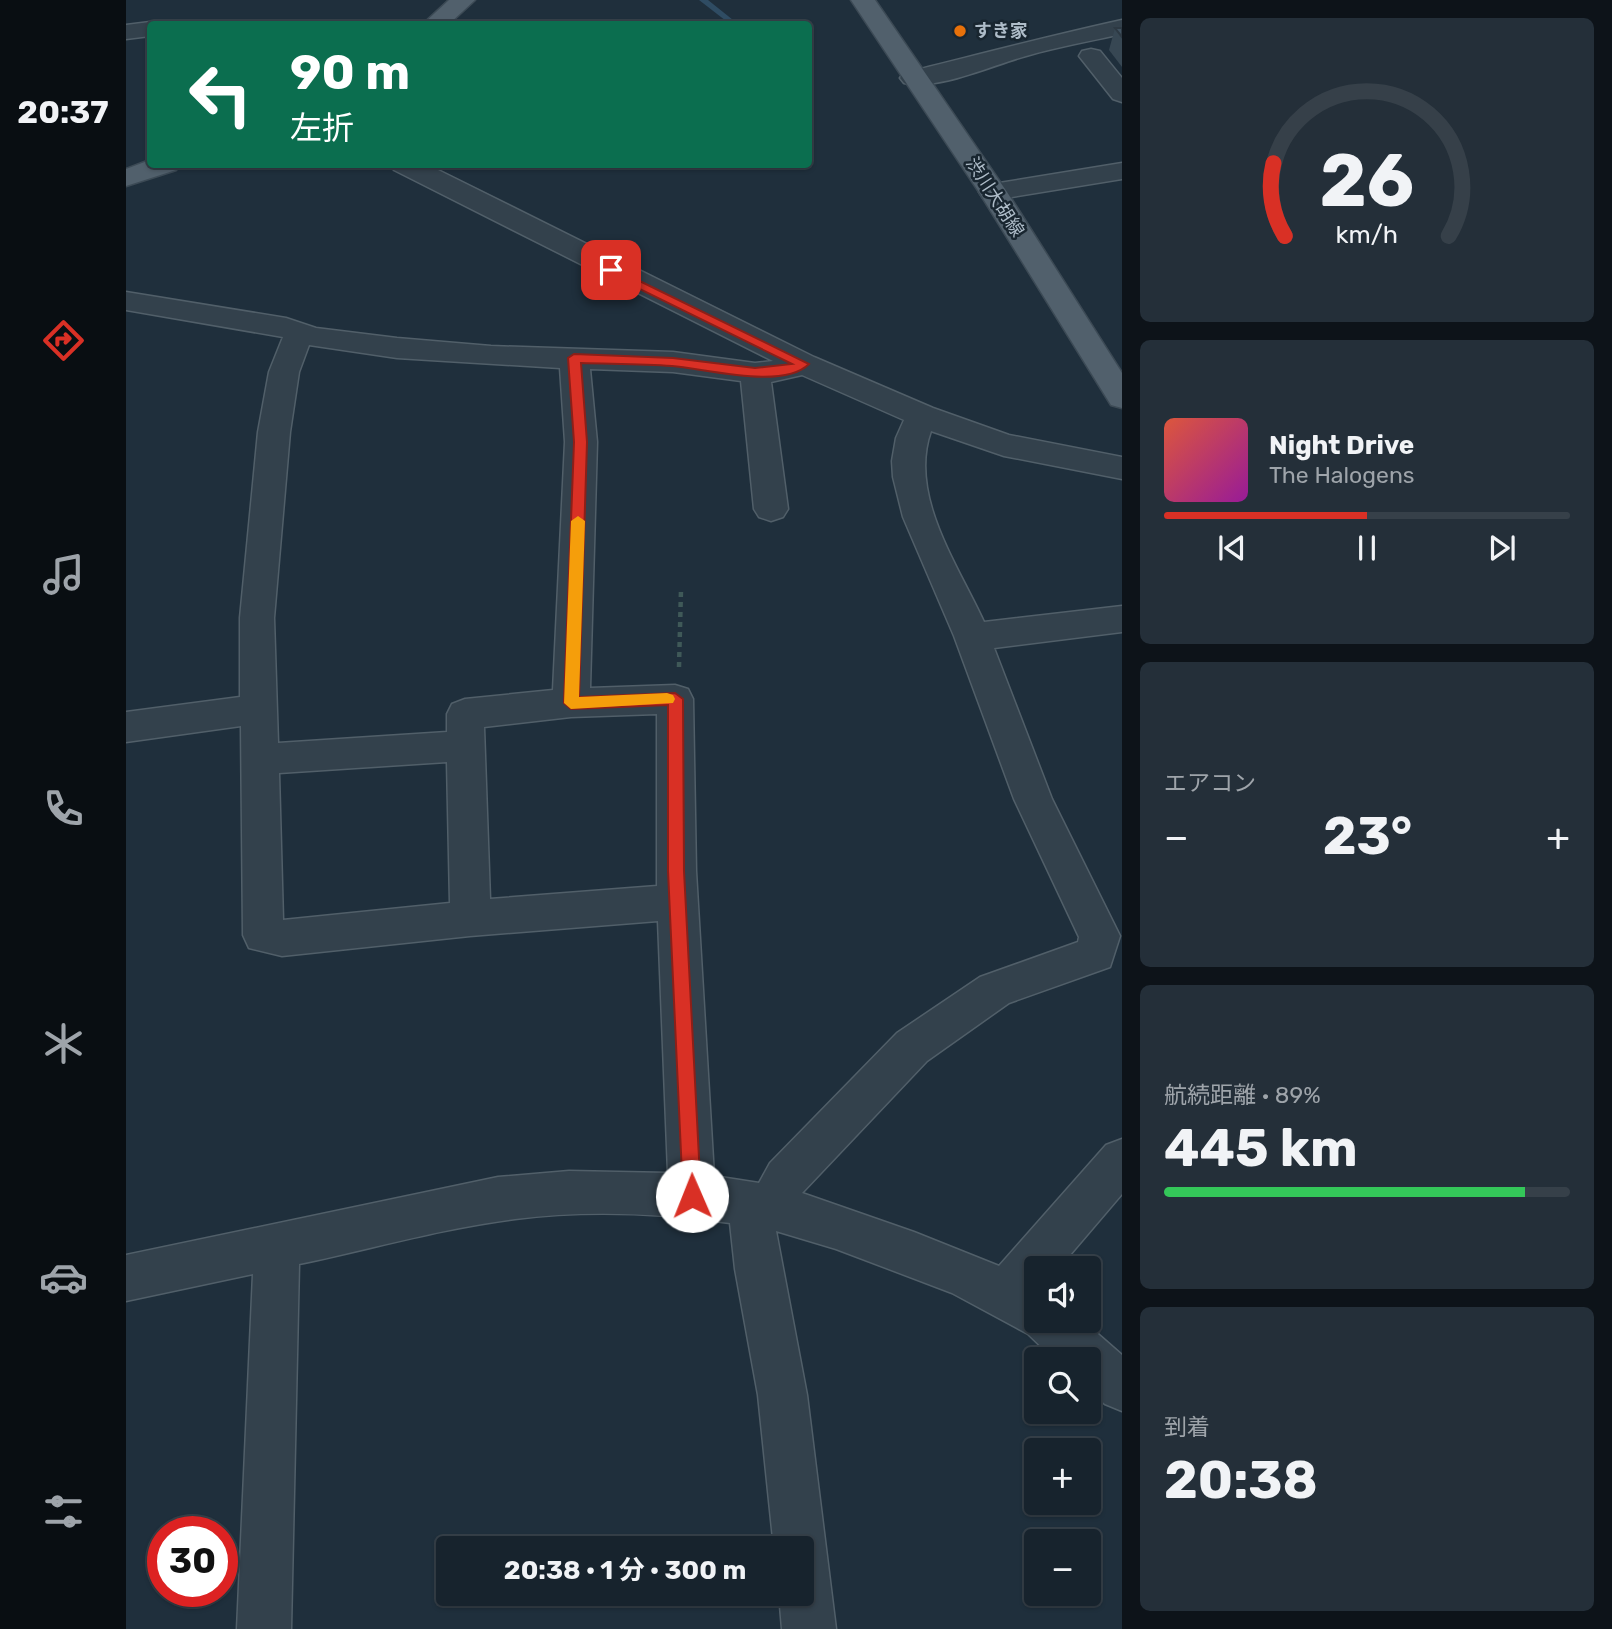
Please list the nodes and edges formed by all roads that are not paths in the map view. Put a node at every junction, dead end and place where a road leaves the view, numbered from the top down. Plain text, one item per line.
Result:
1 (463, 0) edge
2 (863, 0) edge
3 (438, 21) edge
4 (1122, 27) edge
5 (147, 30) edge
6 (126, 33) edge
7 (1091, 56) dead end
8 (913, 78) junction
9 (1122, 94) edge
10 (155, 168) edge
11 (412, 168) edge
12 (126, 178) edge
13 (1118, 178) edge
14 (993, 192) junction
15 (126, 301) edge
16 (301, 334) junction
17 (574, 358) junction
18 (803, 364) junction
19 (755, 373) junction
20 (1122, 398) edge
21 (922, 416) junction
22 (1122, 468) edge
23 (771, 509) dead end
24 (1122, 620) edge
25 (972, 637) junction
26 (571, 703) junction
27 (257, 709) junction
28 (126, 727) edge
29 (464, 746) junction
30 (260, 759) junction
31 (678, 902) junction
32 (470, 918) junction
33 (1122, 1160) edge
34 (692, 1196) junction
35 (761, 1206) junction
36 (275, 1246) junction
37 (126, 1278) edge
38 (1021, 1303) edge
39 (1061, 1333) edge
40 (1122, 1387) edge
41 (798, 1536) edge
42 (807, 1606) edge
43 (264, 1629) edge
44 (809, 1629) edge

1 - 3 main road
2 - 8 main road, 渋川大胡線
4 - 8 street
5 - 6 street
7 - 9 street
8 - 14 main road, 渋川大胡線
10 - 12 main road
11 - 18 street
13 - 14 street
14 - 20 main road, 渋川大胡線
15 - 16 street
16 - 17 street
16 - 27 street
17 - 19 street
17 - 26 street
18 - 19 street
18 - 21 street
19 - 23 street
21 - 22 street
21 - 25 street
24 - 25 street
25 - 35 street
26 - 29 street
26 - 31 street
27 - 28 street
27 - 30 street
29 - 30 street
29 - 32 street
30 - 32 street
31 - 32 street
31 - 34 street
33 - 38 street
34 - 35 street
34 - 36 street
35 - 38 street
35 - 41 street
36 - 37 street
36 - 43 street
39 - 40 street
42 - 44 street

